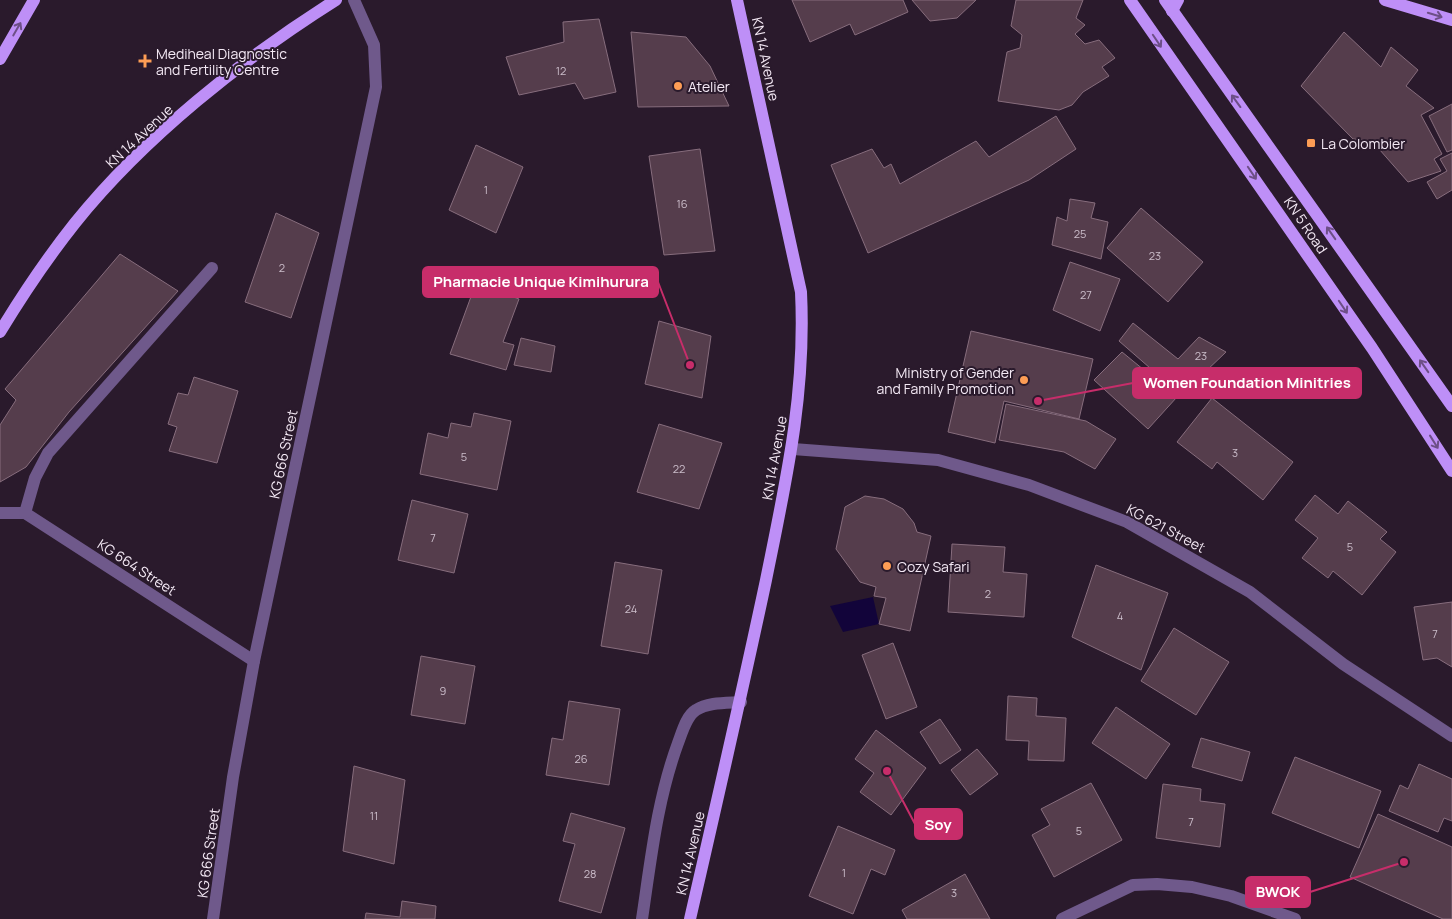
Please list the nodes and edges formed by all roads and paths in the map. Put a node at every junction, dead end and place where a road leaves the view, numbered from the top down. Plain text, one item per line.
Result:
1 (34, 0) edge
2 (336, 0) edge
3 (354, 0) edge
4 (737, 0) edge
5 (1130, 0) edge
6 (1385, 0) edge
7 (1172, 4) edge
8 (1452, 20) edge
9 (0, 59) edge
10 (212, 268) dead end
11 (0, 332) edge
12 (1452, 406) edge
13 (793, 449) junction
14 (1452, 471) edge
15 (0, 513) edge
16 (25, 513) junction
17 (254, 661) junction
18 (741, 702) junction
19 (1452, 736) edge
20 (213, 919) edge
21 (642, 919) edge
22 (690, 919) edge
23 (1062, 919) edge
24 (1295, 919) edge

9 -> 1 main road
2 - 11 main road, KN 14 Avenue
3 - 17 street, KG 666 Street
4 - 13 main road, KN 14 Avenue
5 -> 14 main road, KN 5 Road
6 -> 8 main road
12 -> 7 main road, KN 5 Road
10 - 16 street
13 - 18 main road, KN 14 Avenue
13 - 19 street, KG 621 Street
15 - 16 street
16 - 17 street, KG 664 Street
17 - 20 street, KG 666 Street
18 - 21 street
18 - 22 main road, KN 14 Avenue
23 - 24 street

